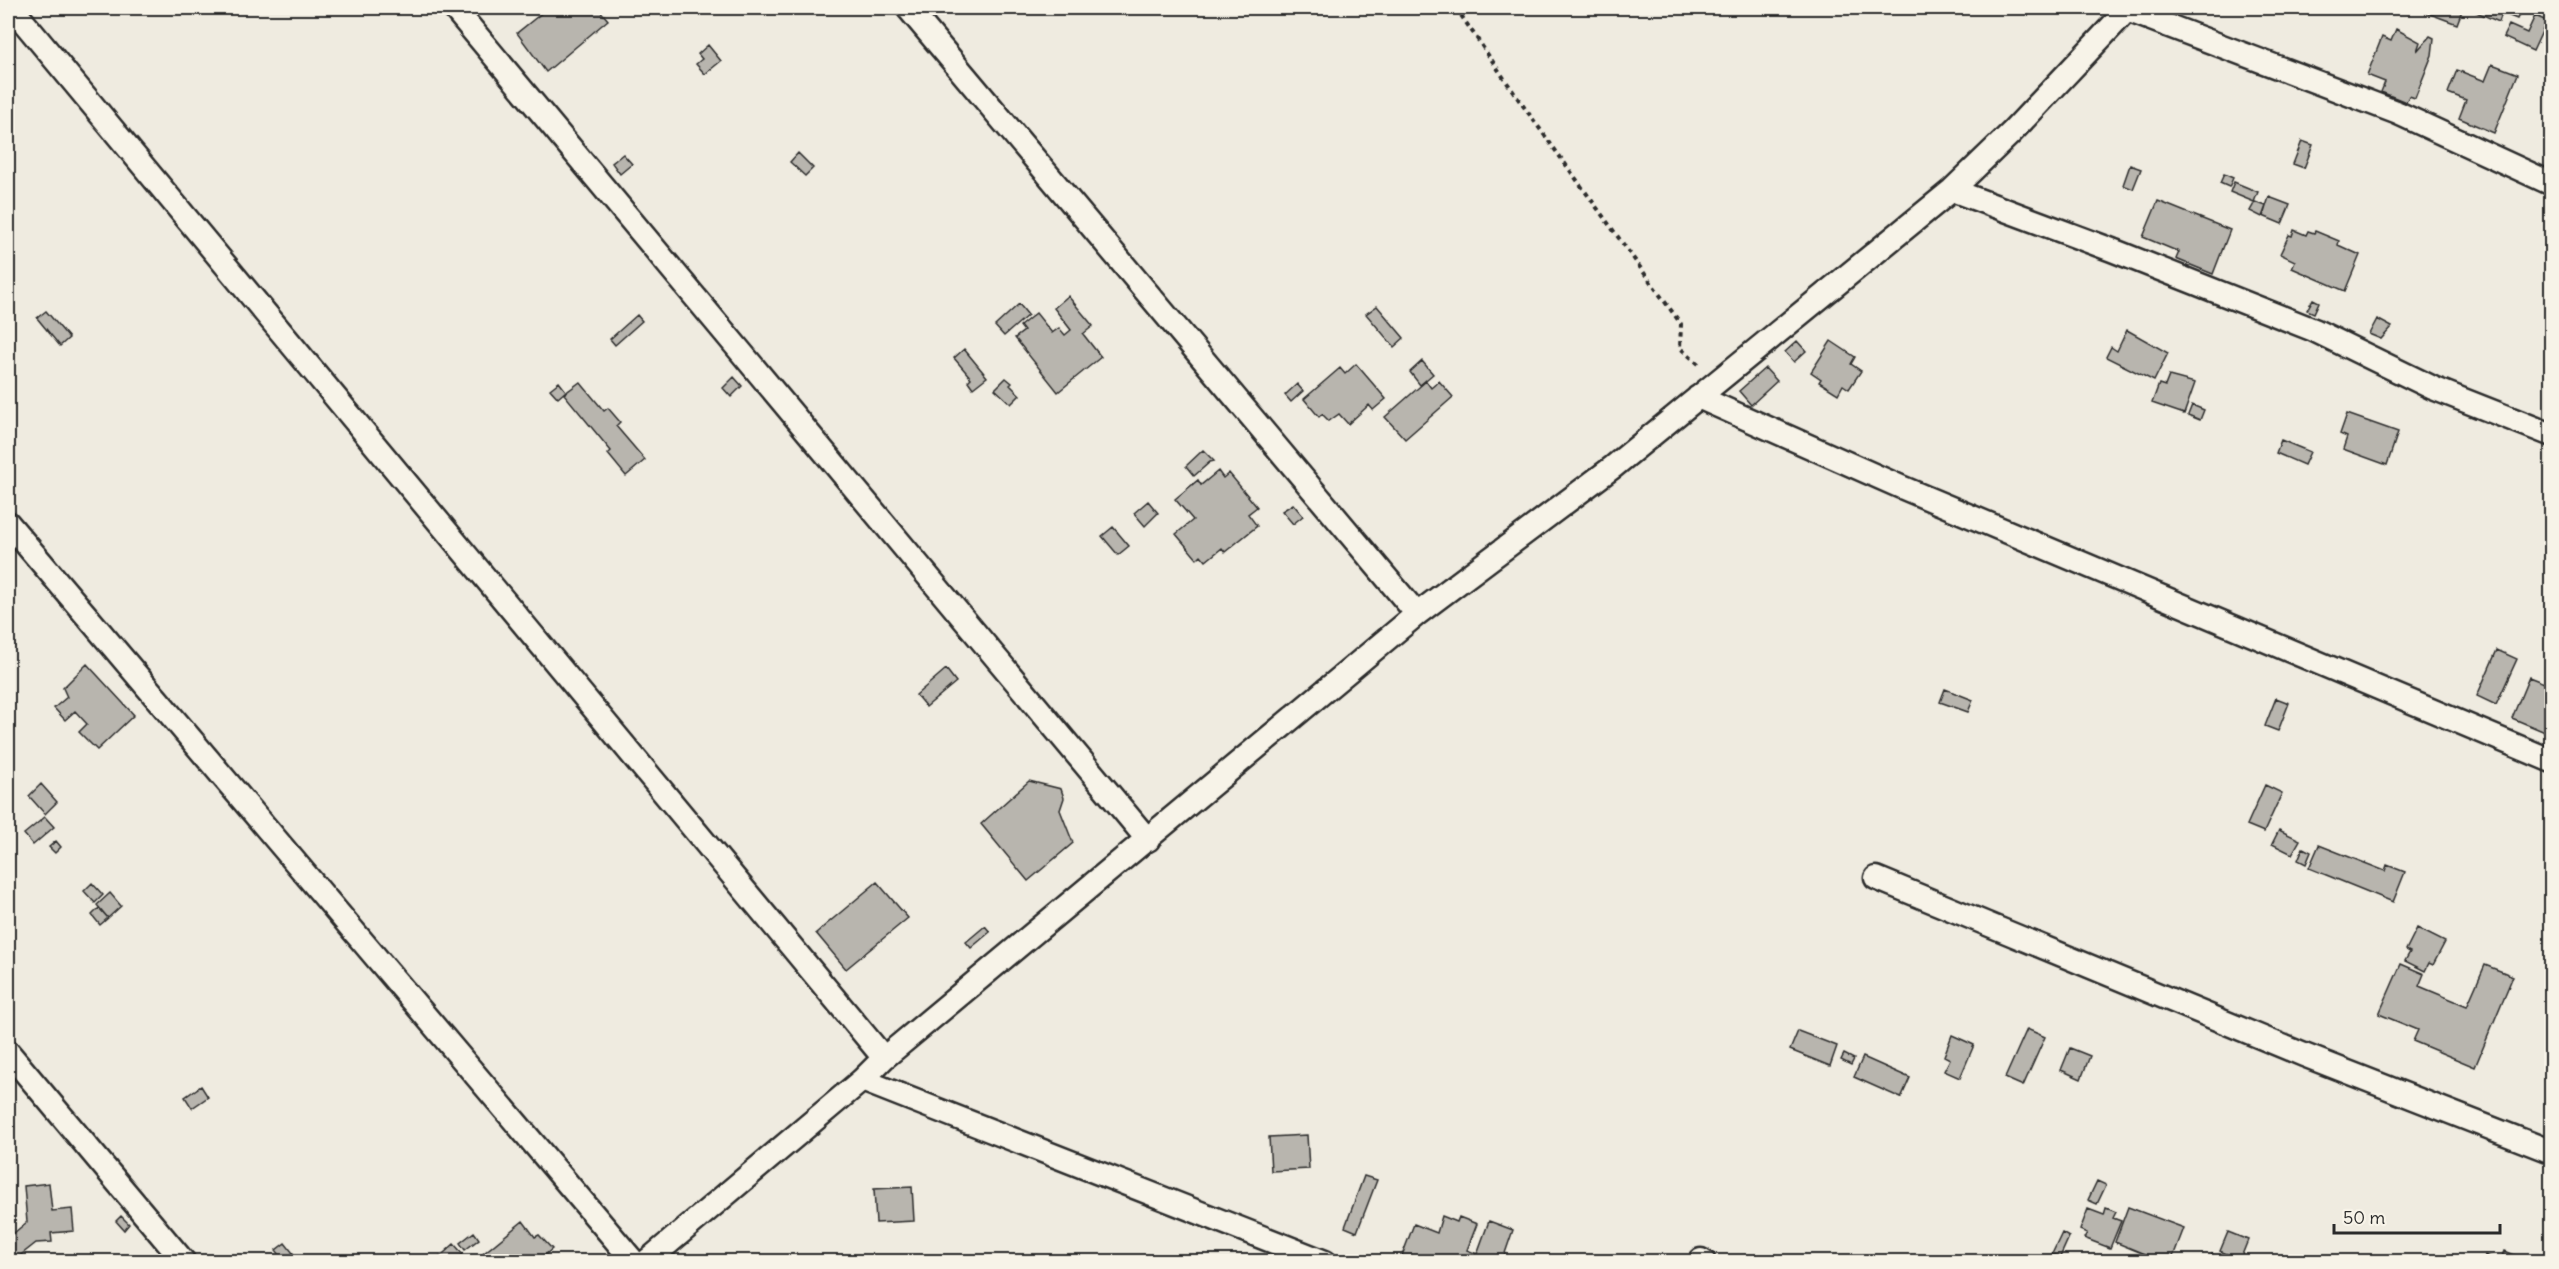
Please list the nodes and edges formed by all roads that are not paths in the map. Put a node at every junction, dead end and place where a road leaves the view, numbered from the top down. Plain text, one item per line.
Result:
1 (12, 8) edge
2 (454, 8) edge
3 (908, 8) edge
4 (2128, 9) edge
5 (2552, 184) edge
6 (1952, 190) junction
7 (1698, 397) junction
8 (2552, 435) edge
9 (8, 524) edge
10 (1417, 614) junction
11 (2552, 761) edge
12 (1148, 840) junction
13 (1876, 878) dead end
14 (8, 1052) edge
15 (884, 1058) junction
16 (862, 1080) junction
17 (2552, 1152) edge
18 (184, 1262) edge
19 (634, 1262) edge
20 (646, 1262) edge
21 (1325, 1262) edge

1 - 15 street
2 - 12 street
3 - 10 street
4 - 5 street
4 - 6 street
6 - 7 street
6 - 8 street
7 - 10 street
7 - 11 street
9 - 19 street
10 - 12 street
12 - 15 street
13 - 17 street
14 - 18 street
15 - 16 street
16 - 20 street
16 - 21 street

